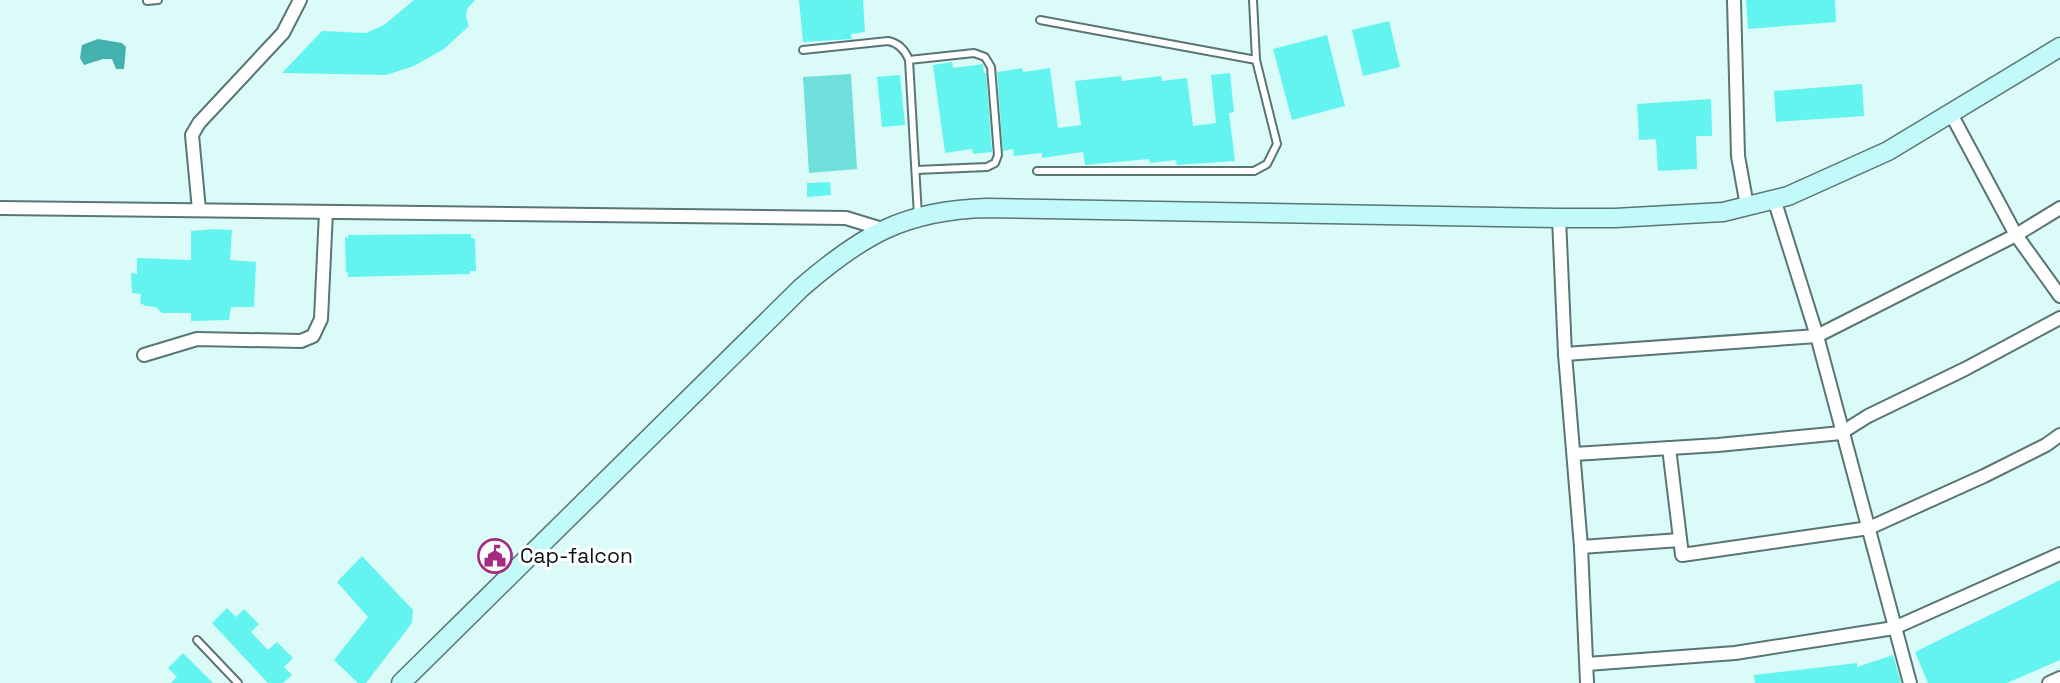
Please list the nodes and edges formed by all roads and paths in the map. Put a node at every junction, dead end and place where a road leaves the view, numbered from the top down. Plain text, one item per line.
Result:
1 (158, 0) edge
2 (300, 0) edge
3 (1253, 0) edge
4 (1734, 0) edge
5 (147, 1) edge
6 (1040, 20) dead end
7 (2060, 47) edge
8 (803, 50) dead end
9 (909, 60) junction
10 (1256, 60) junction
11 (1950, 112) junction
12 (916, 170) junction
13 (1037, 171) dead end
14 (1774, 200) junction
15 (1747, 206) junction
16 (0, 208) edge
17 (2060, 208) edge
18 (199, 210) junction
19 (326, 212) junction
20 (918, 218) junction
21 (1559, 218) junction
22 (882, 229) junction
23 (2016, 235) junction
24 (2060, 296) edge
25 (2060, 318) edge
26 (1817, 336) junction
27 (1565, 354) junction
28 (144, 355) dead end
29 (1841, 433) junction
30 (2060, 435) edge
31 (1668, 448) junction
32 (1574, 454) junction
33 (1869, 528) junction
34 (1680, 540) junction
35 (1581, 547) junction
36 (2060, 554) edge
37 (1894, 628) junction
38 (197, 640) dead end
39 (1587, 664) junction
40 (2060, 678) edge
41 (238, 683) edge
42 (401, 683) edge
43 (1587, 683) edge
44 (1910, 683) edge
45 (2049, 683) edge

1 - 5 lane
2 - 18 street
3 - 10 lane
4 - 15 street
6 - 10 lane
7 - 11 main road
8 - 9 lane
9 - 12 lane
9 - 12 lane
10 - 13 lane
11 - 14 main road
11 - 23 street
12 - 20 lane
14 - 15 main road
14 - 26 street
15 - 21 main road
16 - 18 street
17 - 23 street
18 - 19 street
19 - 22 street
19 - 28 street
20 - 21 main road
20 - 22 main road
21 - 27 street
22 - 42 main road
23 - 24 street
23 - 26 street
25 - 29 street
26 - 27 street
26 - 29 street
27 - 32 street
29 - 31 street
29 - 33 street
30 - 33 street
31 - 32 street
31 - 34 street
32 - 35 street
33 - 34 street
33 - 37 street
34 - 35 street
35 - 39 street
36 - 37 street
37 - 39 street
37 - 44 street
38 - 41 lane
39 - 43 street
40 - 45 street

